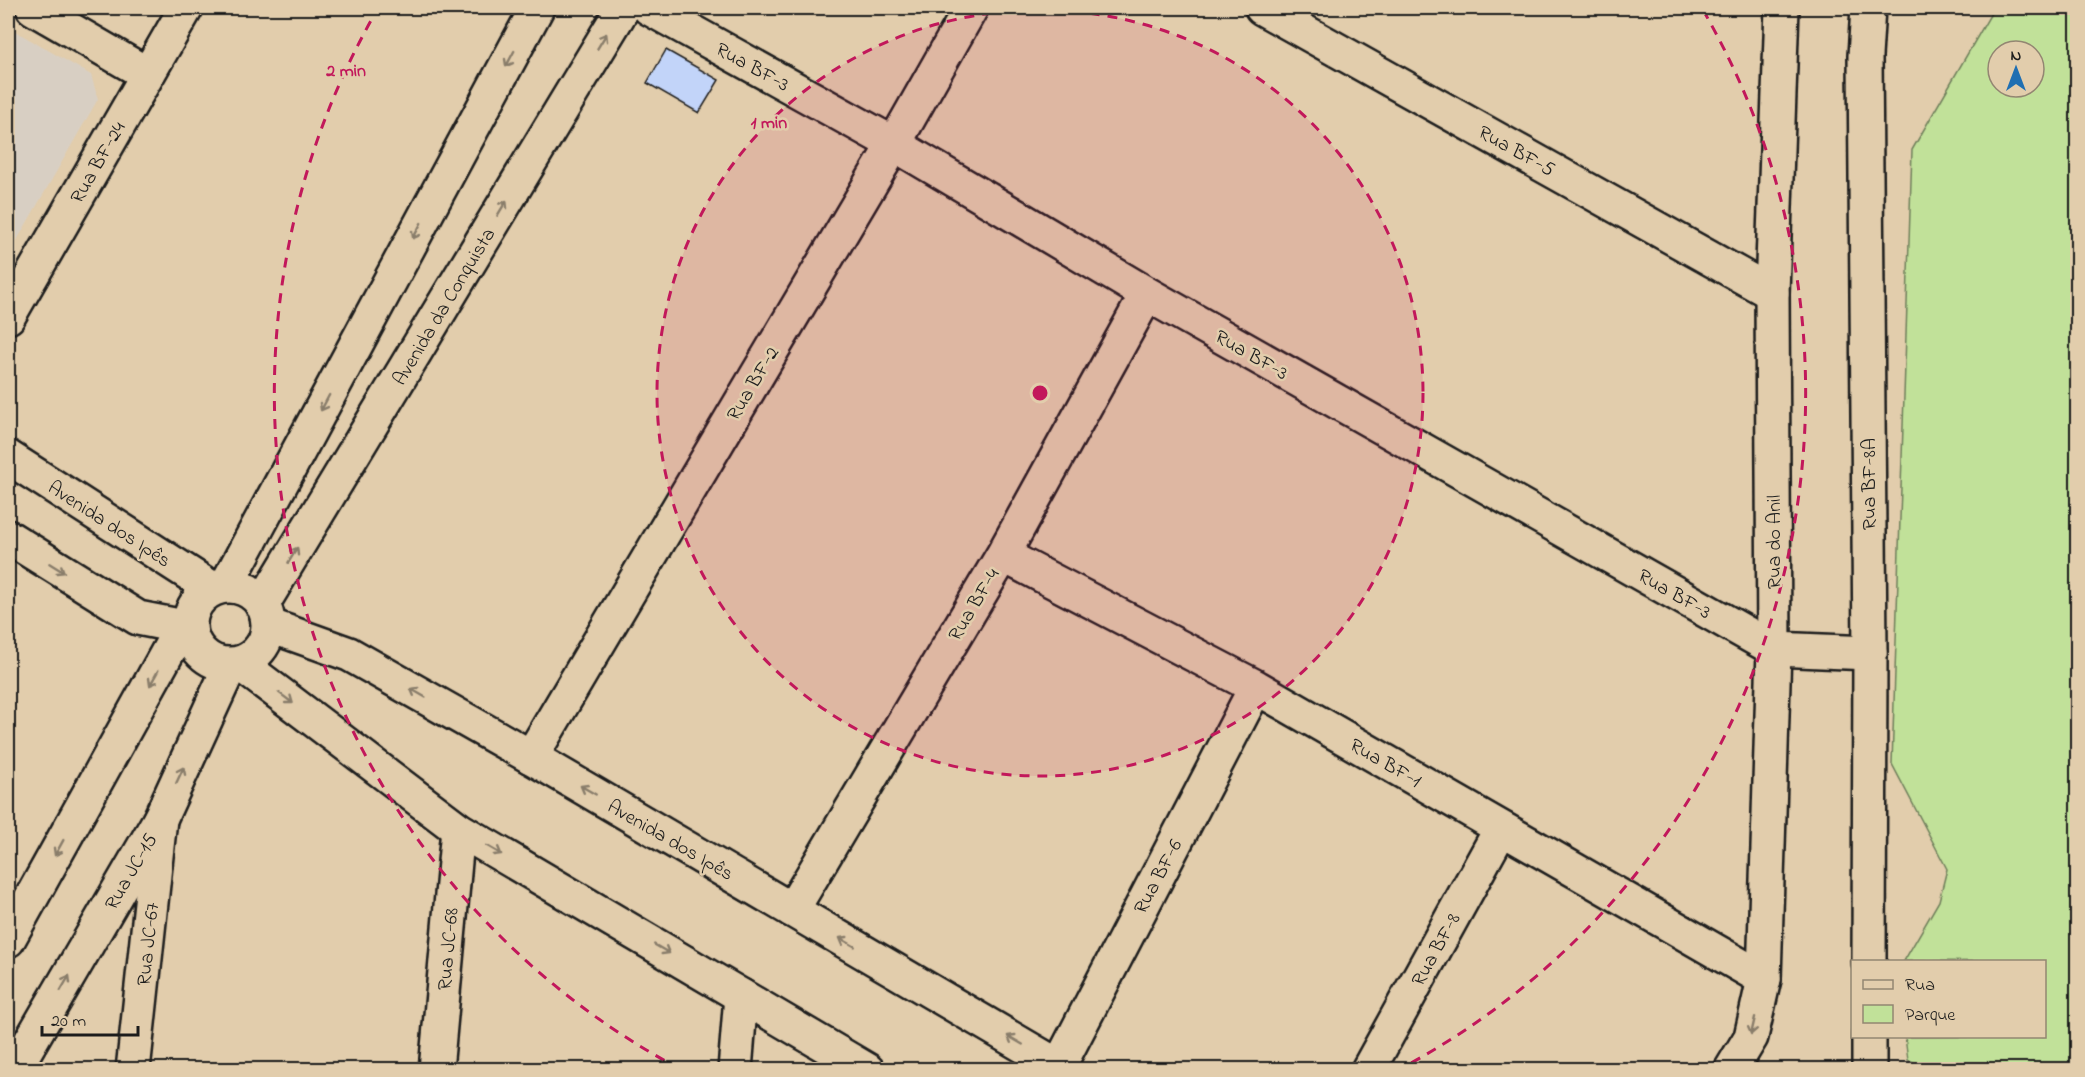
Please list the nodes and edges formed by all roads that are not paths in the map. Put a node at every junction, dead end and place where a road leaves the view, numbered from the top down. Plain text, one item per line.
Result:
1 (33, 8) edge
2 (186, 8) edge
3 (537, 8) edge
4 (623, 8) edge
5 (649, 8) edge
6 (971, 8) edge
7 (1262, 8) edge
8 (1782, 8) edge
9 (1868, 8) edge
10 (147, 74) junction
11 (894, 144) junction
12 (1772, 293) junction
13 (1147, 294) junction
14 (8, 317) edge
15 (8, 457) edge
16 (8, 537) edge
17 (1002, 555) junction
18 (220, 588) junction
19 (265, 615) junction
20 (190, 631) junction
21 (1774, 649) junction
22 (1870, 653) junction
23 (235, 664) junction
24 (1256, 687) junction
25 (531, 757) junction
26 (160, 819) junction
27 (458, 829) junction
28 (1501, 829) junction
29 (792, 910) junction
30 (8, 940) edge
31 (1869, 960) edge
32 (1764, 979) junction
33 (741, 996) junction
34 (1869, 1038) edge
35 (1062, 1067) edge
36 (14, 1070) edge
37 (134, 1070) edge
38 (436, 1070) edge
39 (735, 1070) edge
40 (867, 1070) edge
41 (1368, 1070) edge
42 (1731, 1070) edge
43 (1869, 1070) edge

1 - 10 street
2 - 10 street, Rua BF-24
3 -> 18 street
19 -> 4 street, Avenida da Conquista
5 - 11 street, Rua BF-3
6 - 11 street, Rua BF-2
7 - 12 street, Rua BF-5
8 - 12 street, Rua do Anil
9 - 22 street, Rua BF-8A
10 - 14 street, Rua BF-24
11 - 13 street, Rua BF-3
11 - 25 street, Rua BF-2
12 - 21 street, Rua do Anil
13 - 17 street, Rua BF-4
13 - 21 street, Rua BF-3
15 - 18 street, Avenida dos Ipês
16 -> 20 street
17 - 24 street, Rua BF-1
17 - 29 street, Rua BF-4
18 - 19 street
18 - 20 street
19 - 23 street
25 -> 19 street, Avenida dos Ipês
20 - 23 street
20 -> 30 street
21 - 22 street, Rua BF-3
21 - 32 street, Rua do Anil
22 - 31 street, Rua BF-8A
26 -> 23 street, Rua JC-15
23 -> 27 street
24 - 28 street, Rua BF-1
24 - 35 street, Rua BF-6
29 -> 25 street, Avenida dos Ipês
36 -> 26 street, Rua JC-15
26 - 37 street, Rua JC-67
27 -> 33 street
27 - 38 street, Rua JC-68
28 - 32 street, Rua BF-1
28 - 41 street, Rua BF-8
35 -> 29 street, Avenida dos Ipês
32 -> 42 street, Rua do Anil
33 - 39 street
33 - 40 street
34 - 43 street

